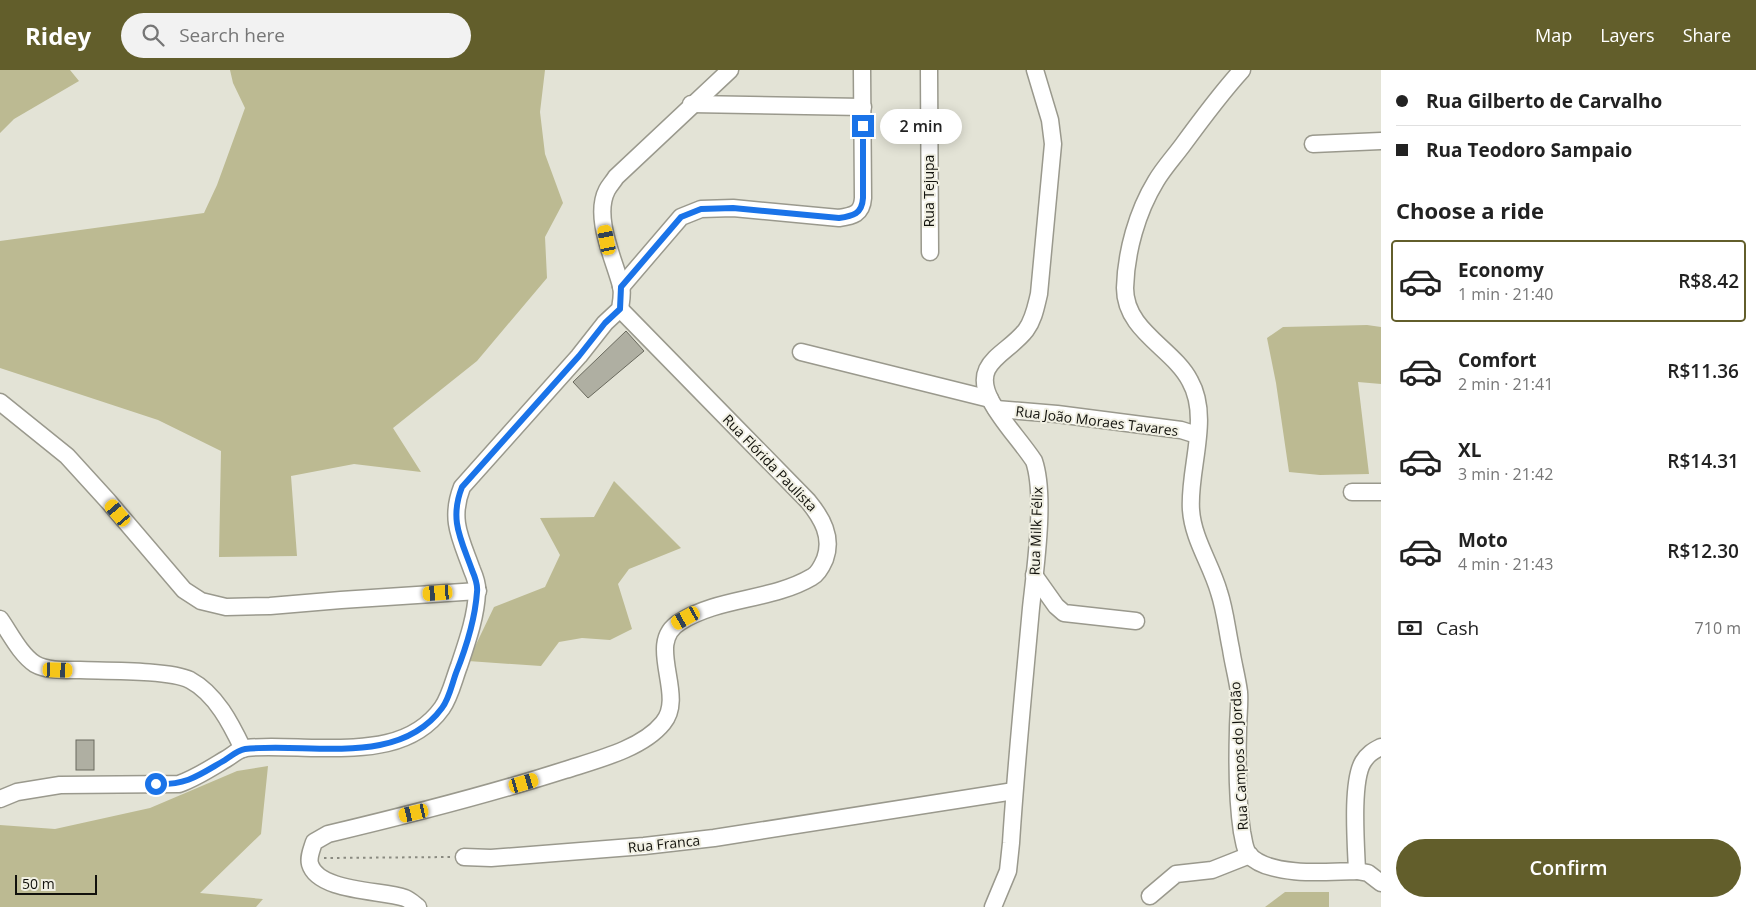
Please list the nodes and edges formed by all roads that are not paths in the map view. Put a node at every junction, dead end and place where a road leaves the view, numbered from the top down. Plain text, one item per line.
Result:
1 (730, 70) edge
2 (862, 70) edge
3 (929, 70) edge
4 (1035, 70) edge
5 (1242, 70) edge
6 (692, 104) junction
7 (863, 108) junction
8 (1381, 141) edge
9 (1312, 144) dead end
10 (930, 252) dead end
11 (621, 287) junction
12 (620, 309) junction
13 (801, 352) dead end
14 (0, 402) edge
15 (993, 404) junction
16 (1197, 435) junction
17 (1352, 492) dead end
18 (1381, 492) edge
19 (1034, 576) junction
20 (478, 591) junction
21 (0, 619) edge
22 (1136, 621) dead end
23 (1381, 747) edge
24 (243, 749) junction
25 (1014, 791) junction
26 (0, 799) edge
27 (1247, 852) junction
28 (464, 857) road end
29 (1357, 870) junction
30 (1381, 883) edge
31 (1150, 896) dead end
32 (418, 907) edge
33 (993, 907) edge

1 - 6 street
2 - 7 street
3 - 10 street, Rua Tejupa
4 - 15 street, Rua Milk Félix
5 - 16 street, Rua Campos do Jordão
6 - 7 street
6 - 11 street
7 - 11 street
8 - 9 street
11 - 12 street
12 - 20 street
12 - 32 street, Rua Flórida Paulista
13 - 15 street, Rua João Moraes Tavares
14 - 20 street
15 - 16 street, Rua João Moraes Tavares
15 - 19 street, Rua Milk Félix
16 - 27 street, Rua Campos do Jordão
17 - 18 street
19 - 22 street
19 - 25 street, Rua Milk Félix
20 - 24 street
21 - 24 street
23 - 29 street
24 - 26 street
25 - 28 street, Rua Franca
25 - 33 street, Rua Milk Félix
27 - 29 street
27 - 31 street
29 - 30 street

